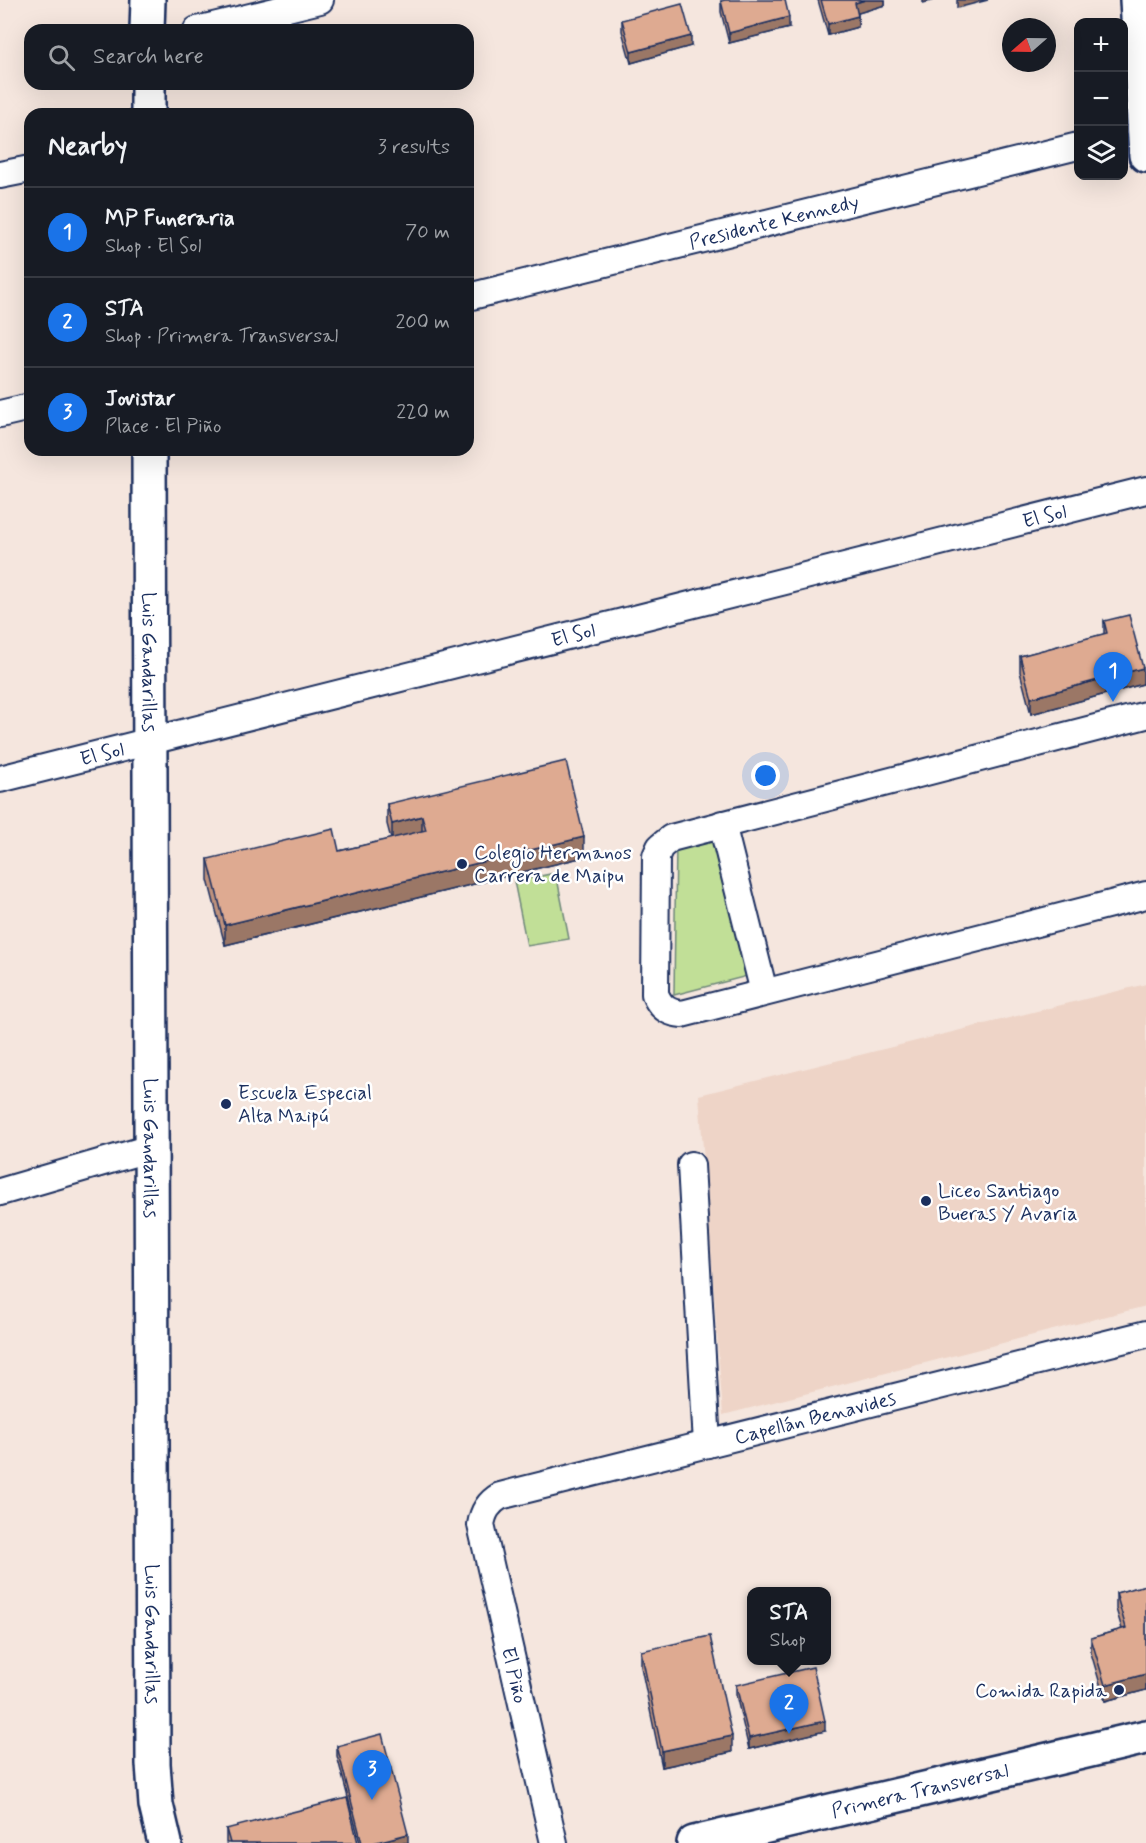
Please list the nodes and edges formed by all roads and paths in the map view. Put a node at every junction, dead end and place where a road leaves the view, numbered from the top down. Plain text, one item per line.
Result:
1 (148, 0) edge
2 (320, 0) edge
3 (1137, 0) edge
4 (147, 24) edge
5 (222, 24) edge
6 (148, 90) edge
7 (148, 108) edge
8 (1138, 140) edge
9 (1074, 147) edge
10 (24, 170) edge
11 (0, 175) edge
12 (474, 296) edge
13 (24, 408) edge
14 (0, 414) edge
15 (148, 456) edge
16 (1146, 490) edge
17 (1146, 715) edge
18 (150, 741) junction
19 (0, 779) edge
20 (722, 824) junction
21 (1146, 895) edge
22 (764, 992) junction
23 (151, 1148) junction
24 (691, 1165) dead end
25 (0, 1192) edge
26 (1146, 1334) edge
27 (707, 1444) junction
28 (487, 1507) joint
29 (1146, 1737) edge
30 (765, 1835) edge
31 (165, 1843) edge
32 (554, 1843) edge
33 (693, 1843) edge

1 - 4 street
2 - 5 street
3 - 8 street
6 - 7 street
9 - 12 street, Presidente Kennedy
10 - 11 street
13 - 14 street
15 - 18 street, Luis Gandarillas
16 - 18 street, El Sol
17 - 20 street
18 - 19 street, El Sol
18 - 23 street, Luis Gandarillas
20 - 22 street
20 - 22 street
21 - 22 street
23 - 25 street
23 - 31 street, Luis Gandarillas
24 - 27 street
26 - 27 street, Capellán Benavides
27 - 28 street, Capellán Benavides
28 - 32 street, El Piño
29 - 30 street, Primera Transversal
30 - 33 street, Primera Transversal

